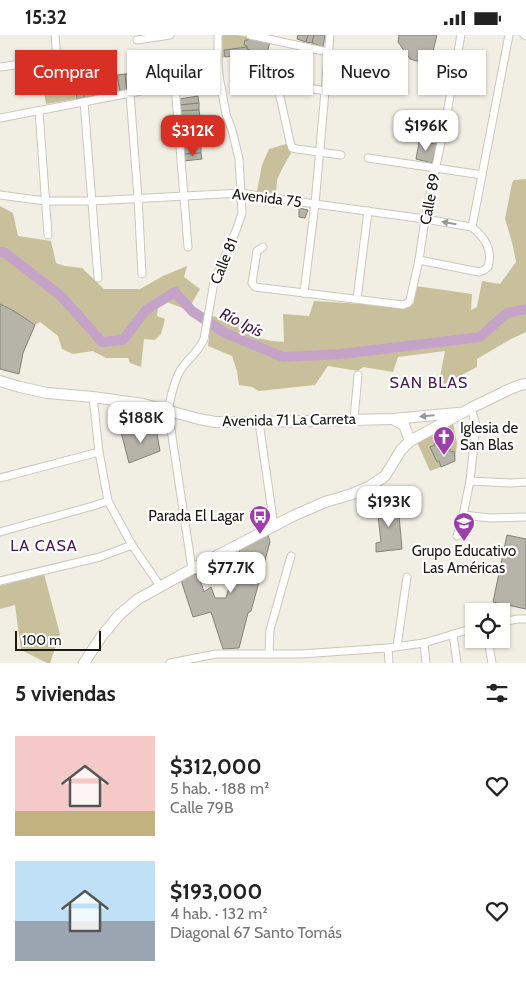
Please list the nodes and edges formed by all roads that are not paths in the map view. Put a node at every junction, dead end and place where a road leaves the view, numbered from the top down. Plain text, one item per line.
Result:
1 (55, 35) edge
2 (170, 35) edge
3 (218, 35) edge
4 (250, 35) edge
5 (330, 35) edge
6 (460, 35) edge
7 (509, 35) edge
8 (137, 39) dead end
9 (218, 50) edge
10 (323, 50) edge
11 (328, 50) edge
12 (0, 67) edge
13 (220, 81) edge
14 (323, 91) edge
15 (127, 94) edge
16 (130, 95) edge
17 (177, 95) edge
18 (325, 95) edge
19 (84, 102) junction
20 (39, 111) junction
21 (0, 118) edge
22 (319, 152) junction
23 (341, 155) dead end
24 (368, 158) dead end
25 (436, 167) junction
26 (482, 175) junction
27 (242, 193) junction
28 (0, 195) edge
29 (185, 195) junction
30 (138, 198) junction
31 (45, 201) junction
32 (92, 201) junction
33 (315, 204) junction
34 (368, 211) junction
35 (425, 219) junction
36 (472, 227) junction
37 (48, 235) dead end
38 (188, 247) dead end
39 (263, 247) dead end
40 (419, 260) junction
41 (142, 274) dead end
42 (98, 278) dead end
43 (304, 293) junction
44 (357, 299) junction
45 (358, 375) dead end
46 (0, 381) edge
47 (526, 384) edge
48 (93, 397) junction
49 (168, 410) junction
50 (466, 410) junction
51 (354, 419) junction
52 (393, 419) junction
53 (259, 423) junction
54 (410, 441) junction
55 (99, 452) junction
56 (0, 478) edge
57 (470, 481) junction
58 (526, 482) edge
59 (108, 501) junction
60 (463, 515) junction
61 (526, 517) edge
62 (274, 526) junction
63 (0, 532) edge
64 (456, 536) dead end
65 (132, 545) junction
66 (291, 556) dead end
67 (192, 569) junction
68 (407, 577) dead end
69 (0, 581) edge
70 (160, 586) junction
71 (526, 619) edge
72 (510, 620) edge
73 (465, 631) edge
74 (453, 634) junction
75 (424, 643) junction
76 (397, 646) junction
77 (388, 648) junction
78 (490, 648) edge
79 (269, 653) junction
80 (87, 663) edge
81 (170, 663) edge
82 (390, 663) edge
83 (426, 663) edge
84 (457, 663) edge
85 (492, 663) edge

1 - 12 street
2 - 8 street
3 - 9 street, Calle 81
4 - 10 street
5 - 11 street
6 - 25 street, Calle 89
7 - 26 street
13 - 27 street, Calle 81
14 - 22 street
15 - 19 street
16 - 30 street
17 - 29 street
18 - 22 street
19 - 20 street
19 - 32 street
20 - 21 street
20 - 31 street
22 - 23 street
22 - 33 street
24 - 25 street
25 - 26 street
25 - 35 street, Calle 89
26 - 36 street
27 - 29 street, Avenida 75
27 - 33 street, Avenida 75
27 - 49 street, Calle 81
28 - 31 street, Avenida 75
29 - 30 street, Avenida 75
29 - 38 street
30 - 32 street, Avenida 75
30 - 41 street
31 - 32 street, Avenida 75
31 - 37 street
32 - 42 street
33 - 34 street, Avenida 75
33 - 43 street
34 - 35 street, Avenida 75
34 - 44 street
36 -> 35 street, Avenida 75
35 - 40 street, Calle 89
36 - 40 street
39 - 43 street
40 - 44 street, Calle 89
43 - 44 street
45 - 51 street
46 - 48 main road, Avenida 71 La Carreta
47 - 50 main road
48 - 49 main road, Avenida 71 La Carreta
48 - 55 street
49 - 53 main road, Avenida 71 La Carreta
49 - 67 street, Calle 81
50 -> 52 main road, Avenida 71 La Carreta
50 - 54 main road
50 - 57 street
51 - 52 main road, Avenida 71 La Carreta
51 - 53 main road, Avenida 71 La Carreta
52 - 54 main road
53 - 62 street
54 - 62 main road
55 - 56 street
55 - 59 street
57 - 58 street
57 - 60 street
59 - 63 street
59 - 65 street
60 - 61 street
60 - 64 street
62 - 67 main road
65 - 69 street
65 - 70 street
66 - 79 street
67 - 70 main road
68 - 76 street
70 - 80 main road
71 - 72 street
73 - 74 street
74 - 75 street
74 - 84 street
75 - 76 street
75 - 83 street
76 - 77 street
77 - 79 street
77 - 82 street
78 - 85 street
79 - 81 street

